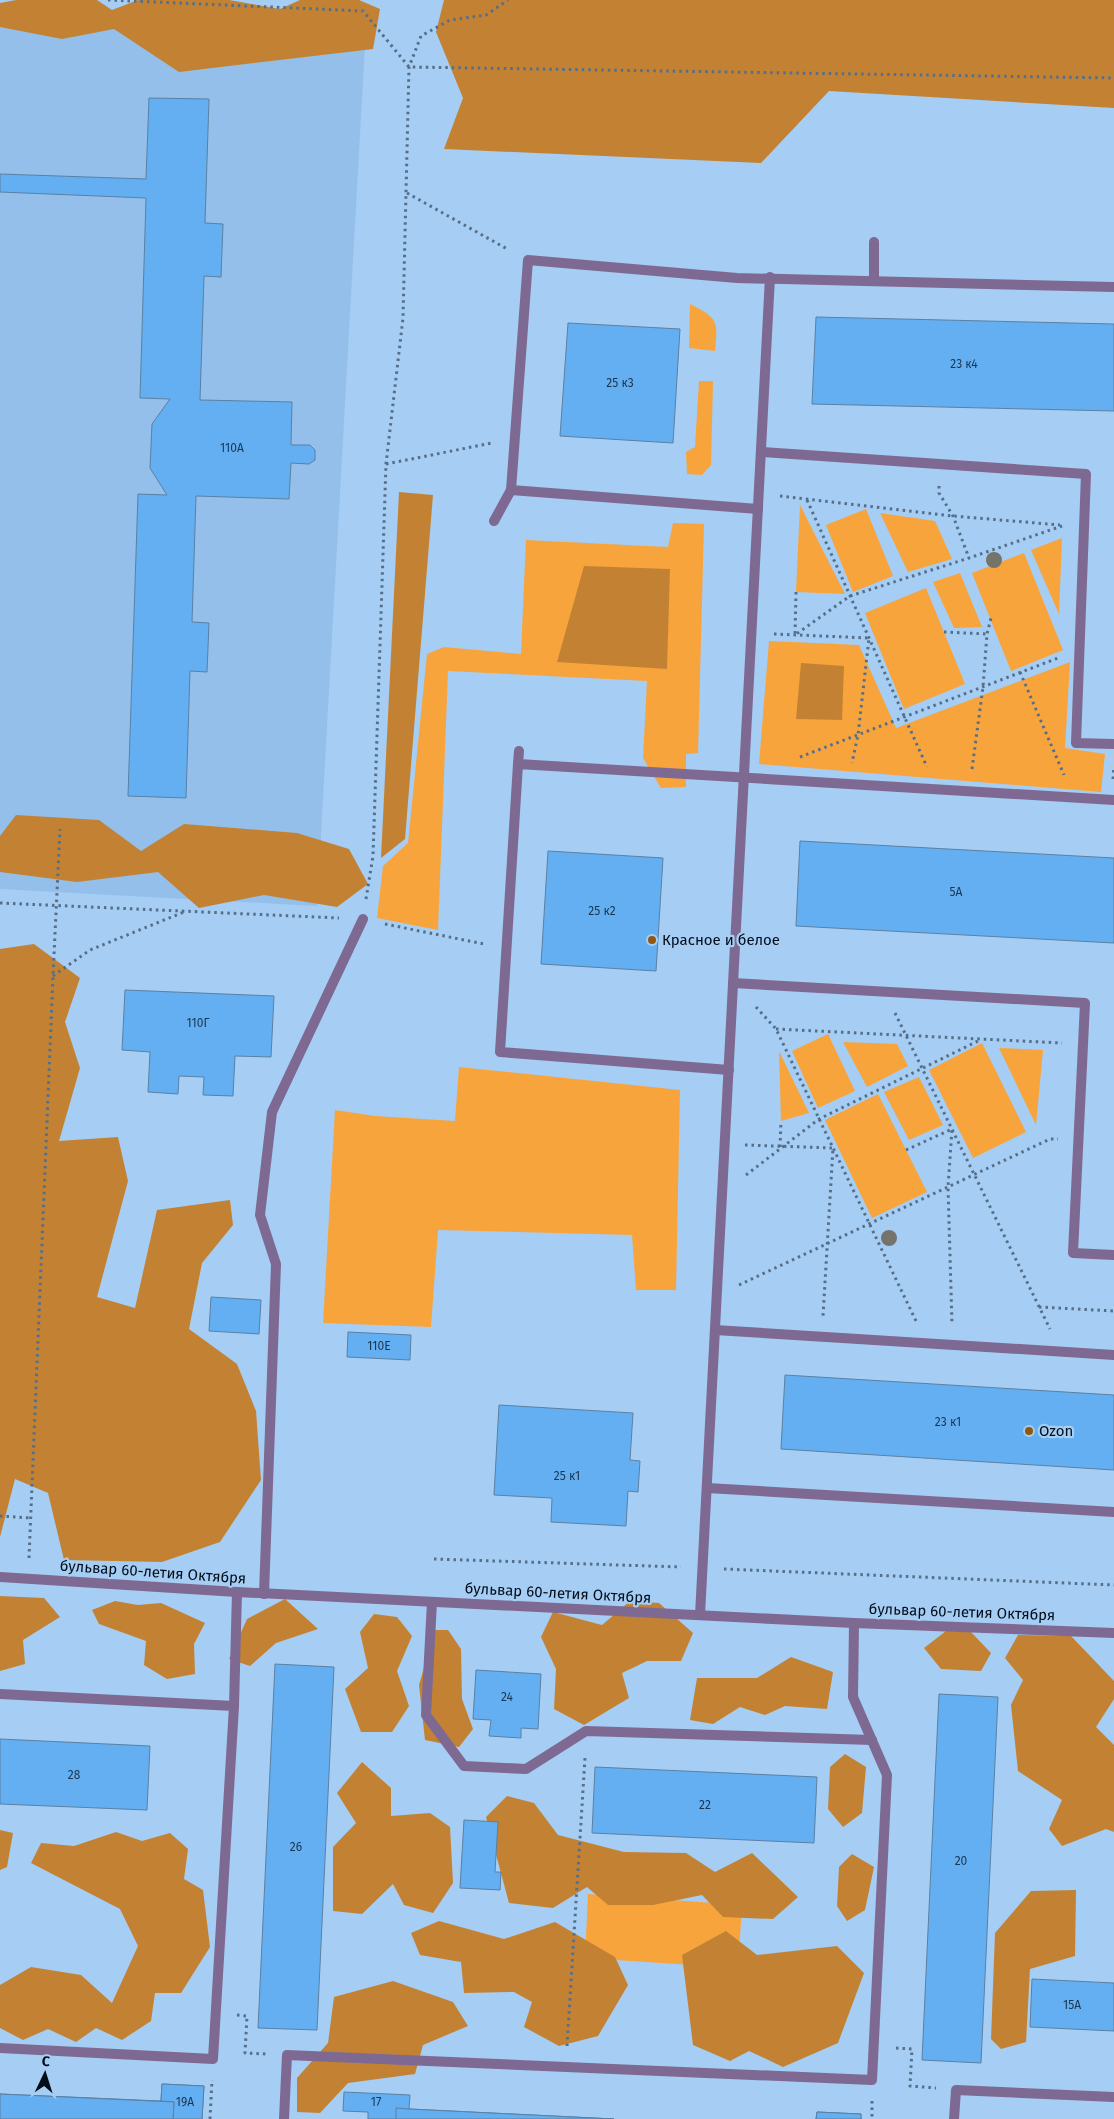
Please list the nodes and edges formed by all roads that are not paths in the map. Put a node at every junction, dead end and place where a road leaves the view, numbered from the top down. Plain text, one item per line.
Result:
1 (874, 242) dead end
2 (770, 277) junction
3 (874, 280) junction
4 (1114, 287) edge
5 (762, 452) junction
6 (511, 490) junction
7 (758, 509) junction
8 (494, 521) dead end
9 (1114, 744) edge
10 (519, 751) dead end
11 (518, 764) junction
12 (744, 779) junction
13 (1114, 800) edge
14 (363, 919) road end
15 (733, 983) junction
16 (729, 1070) junction
17 (1114, 1255) edge
18 (715, 1330) junction
19 (1114, 1355) edge
20 (706, 1488) junction
21 (1114, 1512) edge
22 (0, 1577) edge
23 (237, 1592) junction
24 (264, 1594) junction
25 (432, 1602) junction
26 (700, 1616) junction
27 (854, 1623) junction
28 (1114, 1633) edge
29 (0, 1694) edge
30 (234, 1706) junction
31 (872, 1740) junction
32 (0, 2048) edge
33 (1114, 2097) edge
34 (284, 2119) edge
35 (954, 2119) edge

1 - 3 street
2 - 3 street
2 - 5 street
2 - 6 street
3 - 4 street
5 - 7 street
5 - 9 street
6 - 7 street
6 - 8 street
7 - 12 street
10 - 11 street
11 - 12 street
11 - 16 street
12 - 13 street
12 - 15 street
14 - 24 street
15 - 16 street
15 - 17 street
16 - 18 street
18 - 19 street
18 - 20 street
20 - 21 street
20 - 26 street
22 - 23 street, бульвар 60-летия Октября
23 - 24 street, бульвар 60-летия Октября
23 - 30 street
24 - 25 street, бульвар 60-летия Октября
25 - 26 street, бульвар 60-летия Октября
25 - 31 street
26 - 27 street, бульвар 60-летия Октября
27 - 28 street, бульвар 60-летия Октября
27 - 31 street
29 - 30 street
30 - 32 street
31 - 34 street
33 - 35 street

